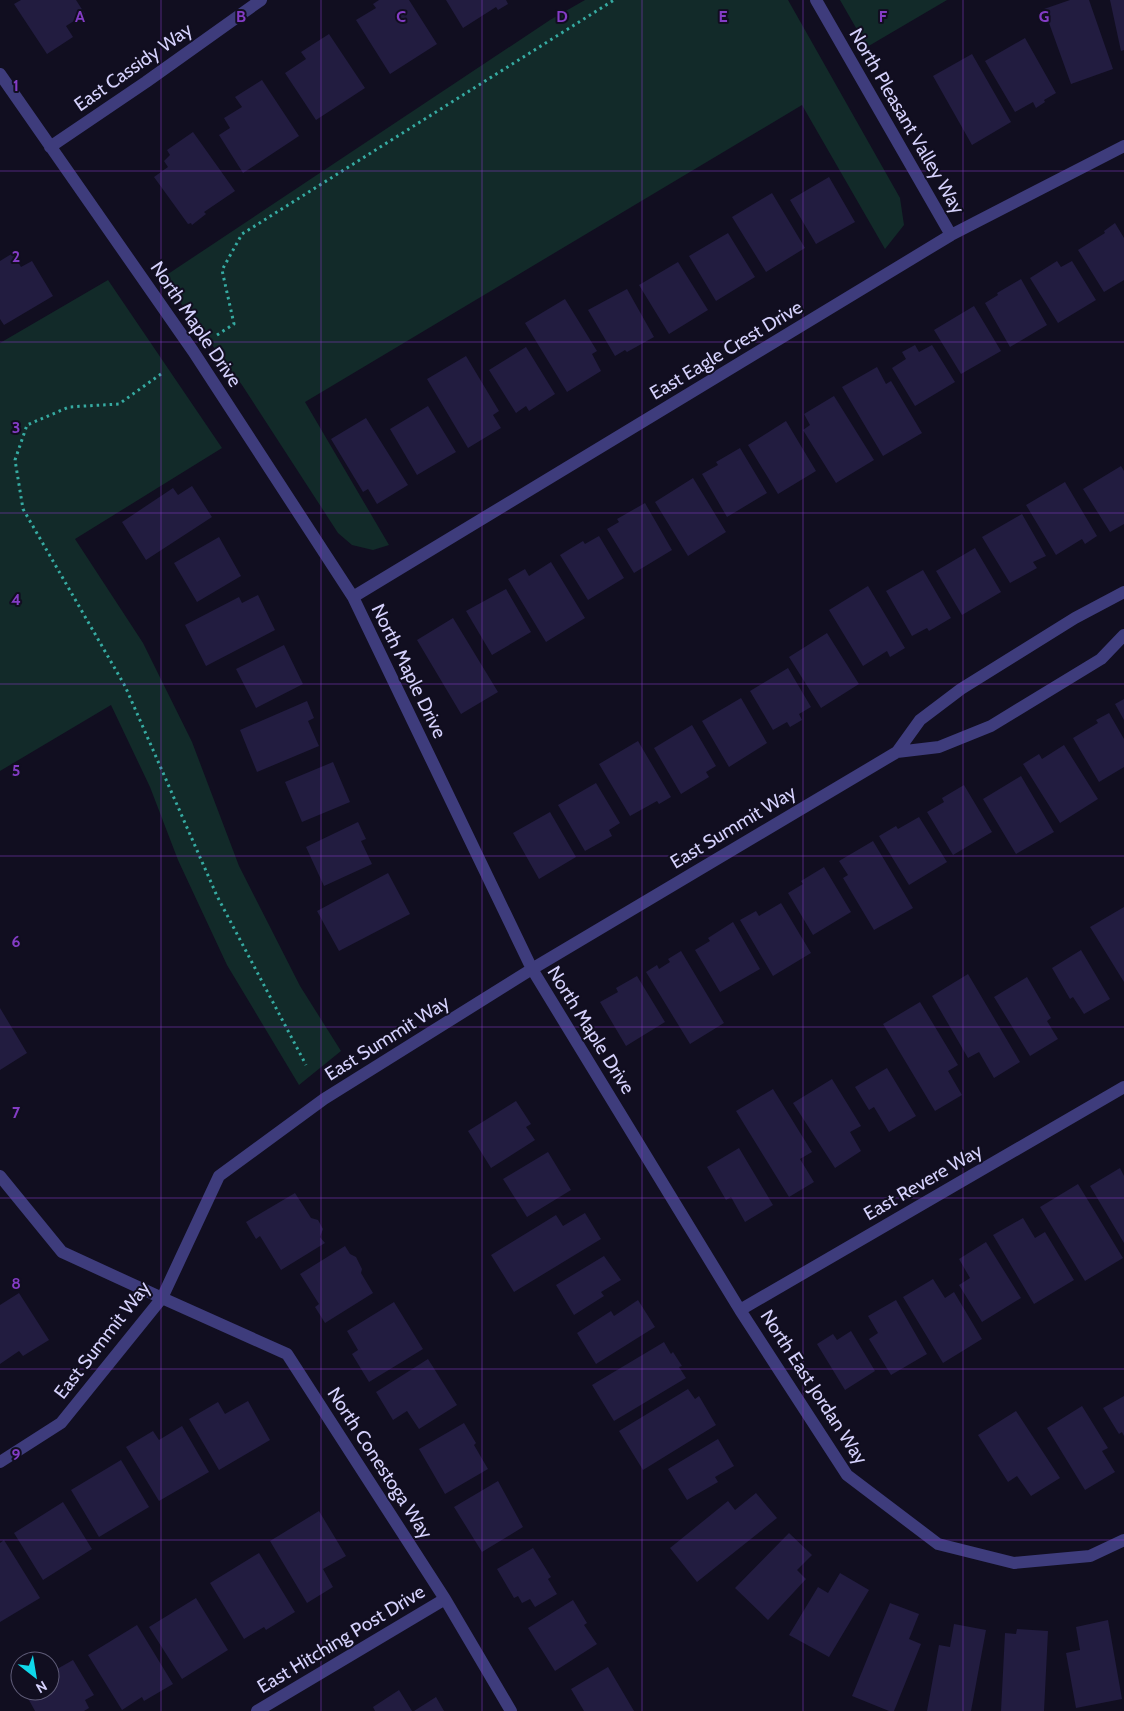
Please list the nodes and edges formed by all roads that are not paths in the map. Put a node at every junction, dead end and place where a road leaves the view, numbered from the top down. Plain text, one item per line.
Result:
1 (261, 0) edge
2 (816, 0) edge
3 (0, 74) edge
4 (1124, 146) edge
5 (50, 147) junction
6 (951, 235) junction
7 (1124, 592) edge
8 (353, 597) junction
9 (1124, 635) edge
10 (897, 752) junction
11 (532, 969) junction
12 (1124, 1087) edge
13 (0, 1176) edge
14 (162, 1298) junction
15 (740, 1310) junction
16 (0, 1462) edge
17 (1124, 1540) edge
18 (445, 1599) junction
19 (257, 1711) edge
20 (511, 1711) edge

1 - 5 street, East Cassidy Way
2 - 6 street, North Pleasant Valley Way
3 - 5 street, North Maple Drive
4 - 6 street, East Eagle Crest Drive
5 - 8 street, North Maple Drive
6 - 8 street, East Eagle Crest Drive
7 - 10 street, East Summit Way
8 - 11 street, North Maple Drive
9 - 10 street, East Summit Way
10 - 11 street, East Summit Way
11 - 14 street, East Summit Way
11 - 15 street, North Maple Drive
12 - 15 street, East Revere Way
13 - 14 street, North Conestoga Way
14 - 16 street, East Summit Way
14 - 18 street, North Conestoga Way
15 - 17 street, North East Jordan Way
18 - 19 street, East Hitching Post Drive
18 - 20 street, North Conestoga Way

